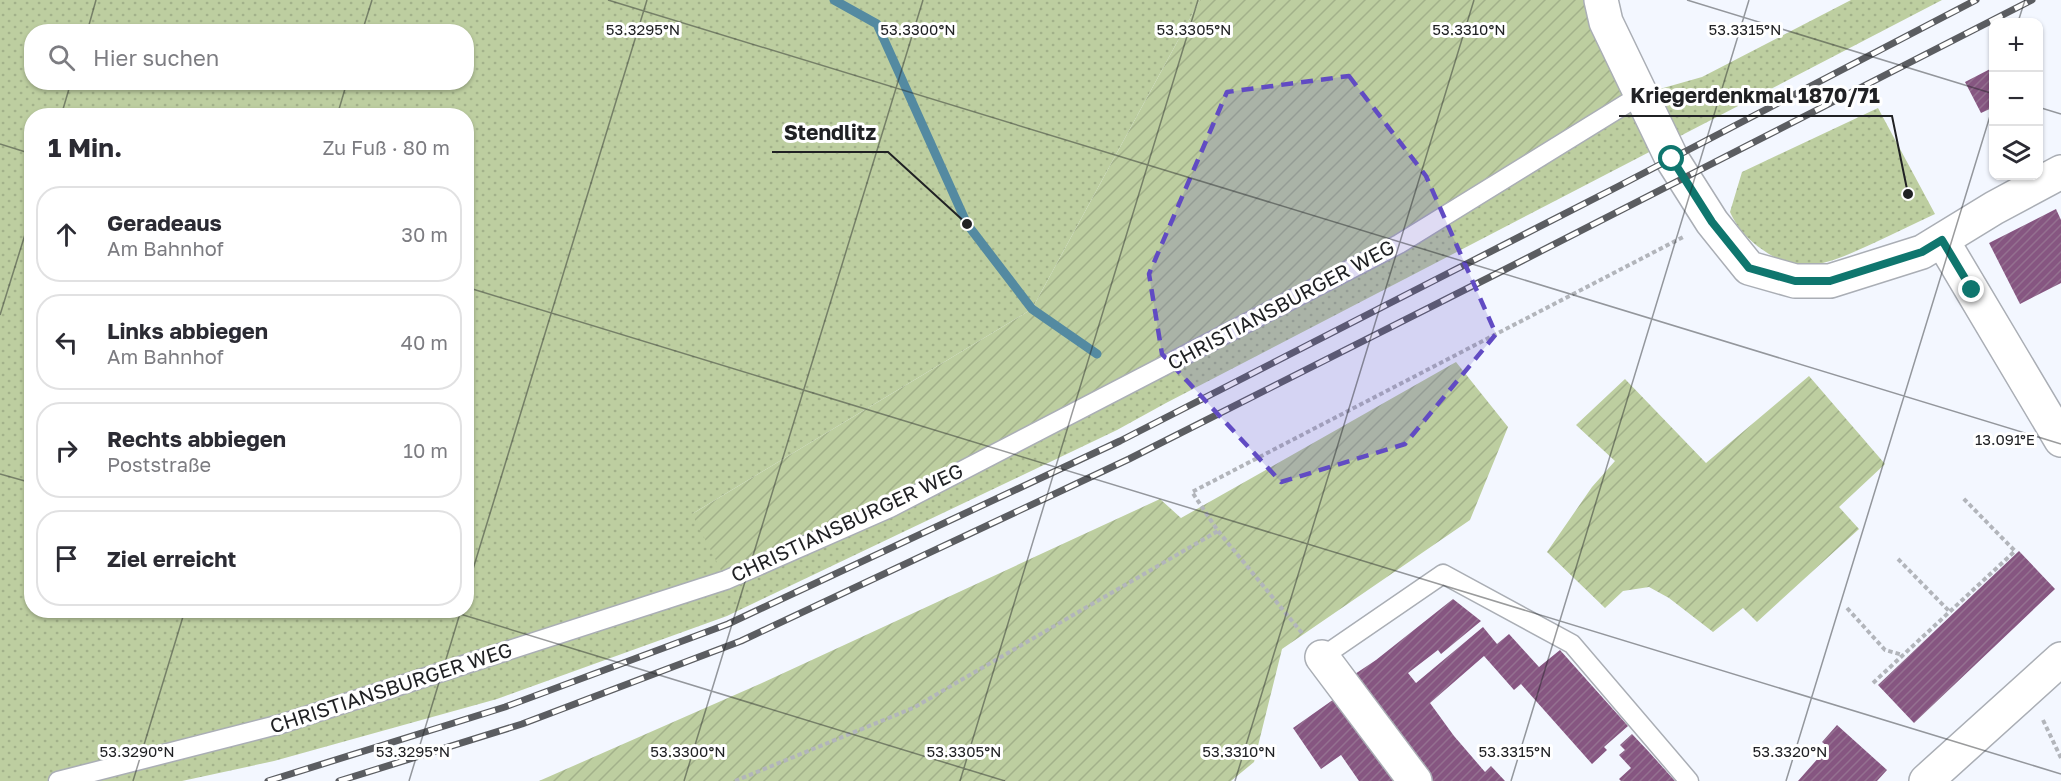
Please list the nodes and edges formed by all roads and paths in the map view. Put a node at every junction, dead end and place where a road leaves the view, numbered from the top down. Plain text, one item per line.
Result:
1 (1601, 0) edge
2 (1642, 94) junction
3 (2061, 172) edge
4 (1712, 222) junction
5 (1942, 240) junction
6 (2061, 438) edge
7 (1963, 498) dead end
8 (1218, 531) junction
9 (1898, 559) dead end
10 (1847, 608) dead end
11 (1950, 612) junction
12 (1904, 655) junction
13 (1322, 657) junction
14 (2061, 659) edge
15 (1873, 683) dead end
16 (2024, 693) junction
17 (2061, 758) edge
18 (58, 781) edge
19 (735, 781) edge
20 (1415, 781) edge
21 (1689, 781) edge
22 (1926, 781) edge

1 - 2 street
2 - 4 street
2 - 18 lane, CHRISTIANSBURGER WEG
3 - 5 street
4 - 5 street
4 - 8 path
5 - 6 street
7 - 11 path
8 - 13 path
8 - 19 path
9 - 11 path
10 - 12 path
11 - 12 path
12 - 15 path
13 - 20 street
13 - 21 lane
14 - 16 street
16 - 17 path
16 - 22 street

